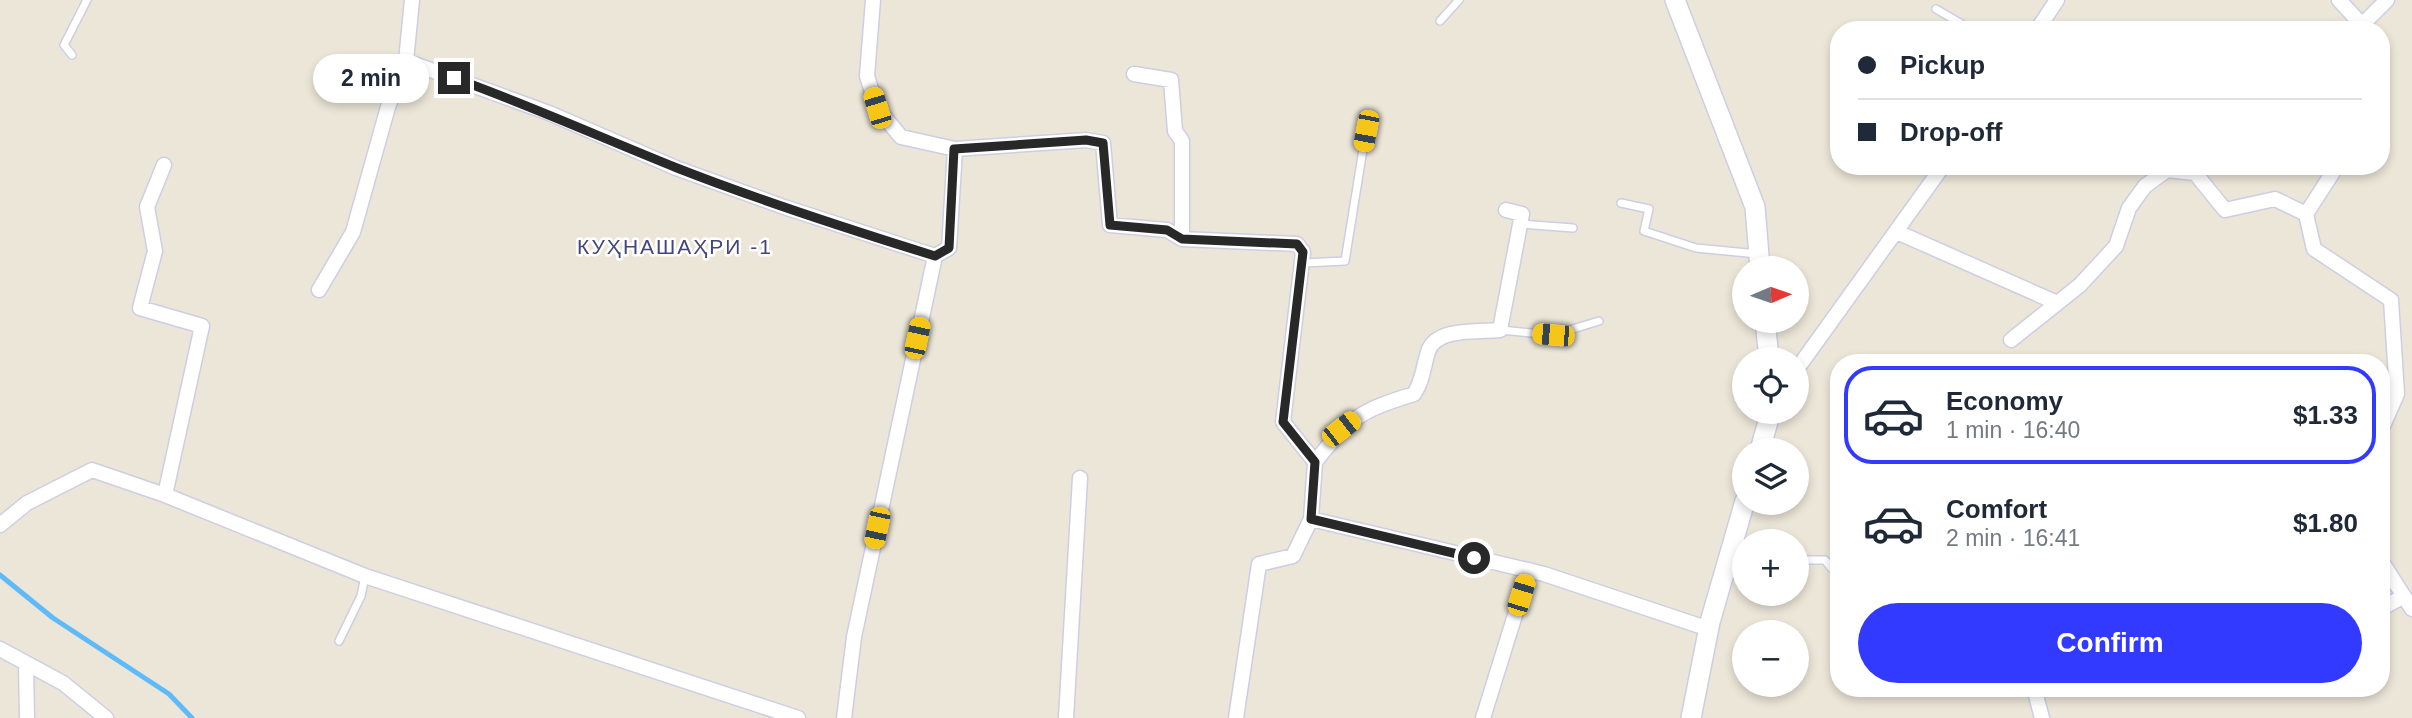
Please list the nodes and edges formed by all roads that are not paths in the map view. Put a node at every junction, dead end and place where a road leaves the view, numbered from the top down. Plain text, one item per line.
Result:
1 (87, 0) edge
2 (412, 0) edge
3 (1459, 0) edge
4 (1675, 0) edge
5 (2057, 0) edge
6 (2339, 0) edge
7 (2387, 0) edge
8 (870, 1) edge
9 (1936, 9) dead end
10 (1440, 21) dead end
11 (1957, 21) edge
12 (2043, 21) edge
13 (2356, 21) edge
14 (2368, 21) edge
15 (72, 55) dead end
16 (406, 61) junction
17 (1134, 74) dead end
18 (1366, 131) dead end
19 (954, 149) junction
20 (164, 165) dead end
21 (1937, 175) edge
22 (2157, 175) edge
23 (2197, 175) edge
24 (2331, 175) edge
25 (1621, 203) dead end
26 (1506, 210) dead end
27 (2306, 214) junction
28 (1520, 224) junction
29 (1573, 228) dead end
30 (1897, 232) junction
31 (1182, 239) junction
32 (935, 256) junction
33 (1735, 256) edge
34 (1760, 256) edge
35 (1304, 262) junction
36 (319, 290) dead end
37 (2055, 303) junction
38 (1599, 321) dead end
39 (1500, 330) junction
40 (2011, 340) dead end
41 (1809, 353) edge
42 (2390, 410) edge
43 (1315, 462) junction
44 (1080, 478) dead end
45 (166, 495) junction
46 (1311, 519) junction
47 (0, 525) edge
48 (1809, 560) edge
49 (1732, 566) edge
50 (1830, 566) edge
51 (1529, 570) junction
52 (2390, 574) edge
53 (365, 576) junction
54 (2404, 596) junction
55 (2390, 604) edge
56 (2412, 609) edge
57 (1709, 629) junction
58 (339, 641) dead end
59 (0, 649) edge
60 (26, 665) junction
61 (2036, 697) edge
62 (27, 718) edge
63 (106, 718) edge
64 (798, 718) edge
65 (844, 718) edge
66 (1066, 718) edge
67 (1236, 718) edge
68 (1483, 718) edge
69 (1691, 718) edge
70 (2042, 718) edge

1 - 15 lane
2 - 16 street
3 - 10 lane
4 - 34 street
5 - 12 street
6 - 13 street
7 - 14 street
8 - 19 street
9 - 11 lane
16 - 32 street
16 - 36 street
17 - 31 street
18 - 35 lane
19 - 31 street
19 - 32 street
20 - 45 street
21 - 30 street
22 - 37 street
23 - 27 street
24 - 27 street
25 - 33 lane
26 - 28 street
27 - 42 street
28 - 29 lane
28 - 39 street
30 - 37 street
30 - 41 street
31 - 35 street
32 - 65 street
35 - 43 street
37 - 40 street
38 - 39 lane
39 - 43 street
43 - 46 street
44 - 66 street
45 - 47 street
45 - 53 street
46 - 51 street
46 - 67 street
48 - 50 lane
49 - 57 street
51 - 57 street
51 - 68 street
52 - 54 street
53 - 58 lane
53 - 64 street
54 - 55 street
54 - 56 street
57 - 69 street
59 - 60 street
60 - 62 street
60 - 63 street
61 - 70 street

